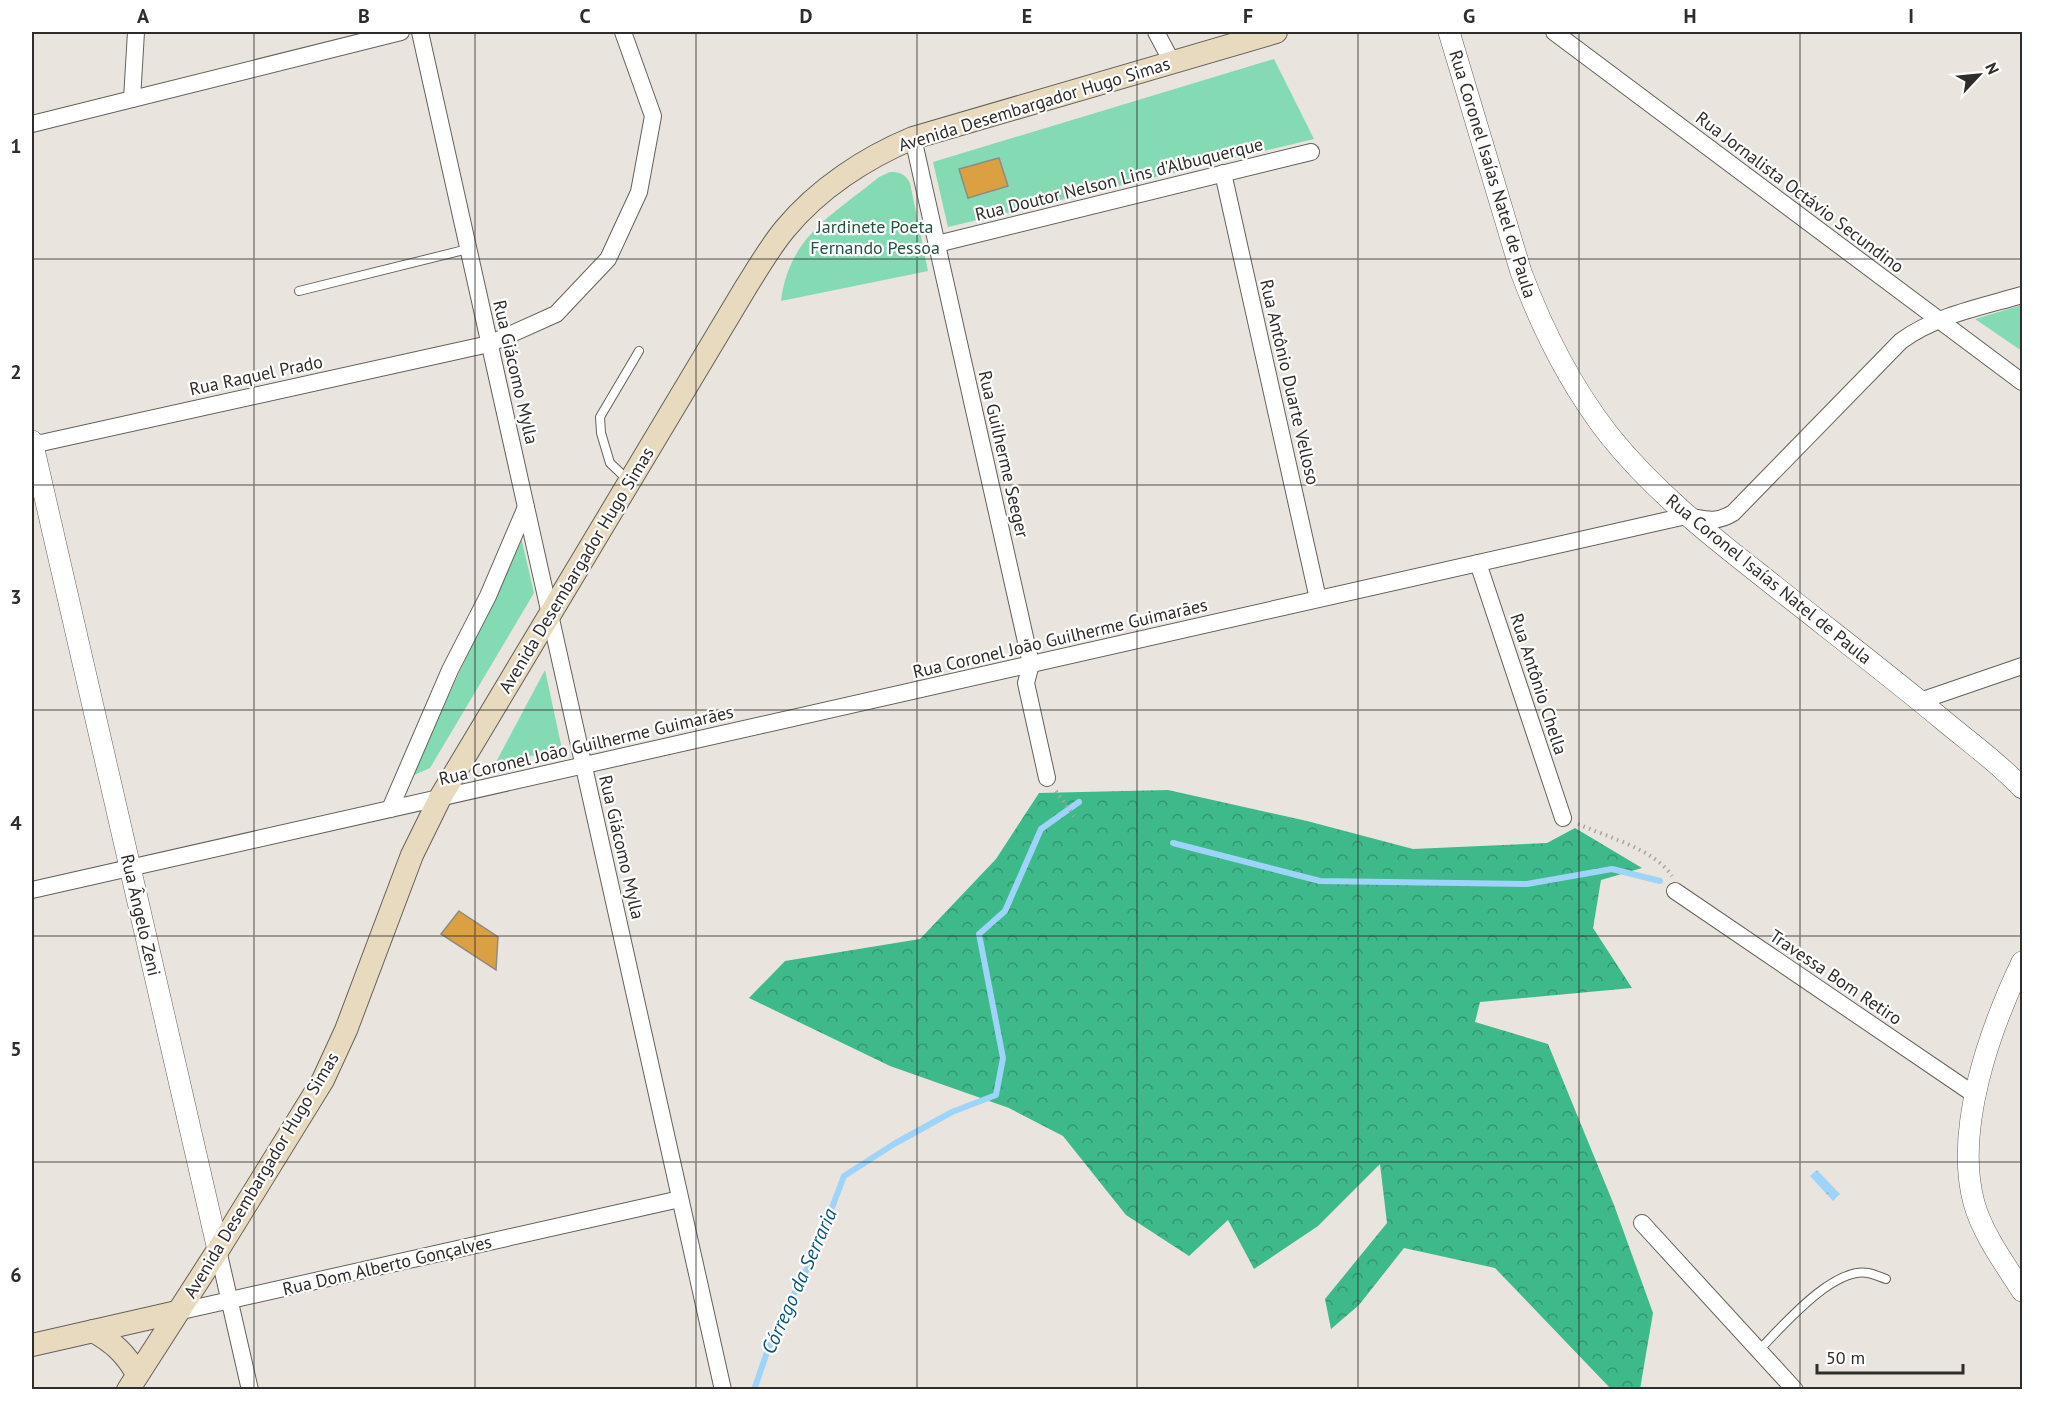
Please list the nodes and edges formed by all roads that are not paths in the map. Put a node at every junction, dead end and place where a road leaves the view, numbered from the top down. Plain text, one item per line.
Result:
1 (136, 32) edge
2 (402, 32) edge
3 (420, 32) edge
4 (623, 32) edge
5 (1156, 32) edge
6 (1276, 32) edge
7 (1449, 32) edge
8 (1554, 32) edge
9 (1172, 62) junction
10 (132, 99) junction
11 (32, 124) edge
12 (913, 138) junction
13 (1311, 152) dead end
14 (1223, 173) junction
15 (937, 244) junction
16 (468, 249) junction
17 (299, 291) dead end
18 (2022, 295) edge
19 (1938, 320) junction
20 (489, 344) junction
21 (639, 351) dead end
22 (2022, 382) edge
23 (32, 444) edge
24 (629, 481) junction
25 (526, 507) junction
26 (1686, 516) junction
27 (1478, 563) junction
28 (1318, 599) junction
29 (549, 613) junction
30 (1031, 664) junction
31 (2022, 666) edge
32 (1920, 700) junction
33 (583, 766) junction
34 (1047, 778) road end
35 (2022, 788) edge
36 (440, 798) junction
37 (390, 809) junction
38 (1563, 818) road end
39 (130, 868) junction
40 (32, 890) edge
41 (1675, 891) road end
42 (2022, 962) edge
43 (1975, 1095) junction
44 (680, 1199) junction
45 (1642, 1223) dead end
46 (218, 1250) junction
47 (1886, 1279) dead end
48 (2022, 1291) edge
49 (230, 1300) junction
50 (177, 1312) junction
51 (93, 1331) junction
52 (32, 1345) edge
53 (1759, 1350) junction
54 (133, 1382) edge
55 (250, 1389) edge
56 (723, 1389) edge
57 (1795, 1389) edge

1 - 10 street
2 - 10 street
3 - 16 street, Rua Giácomo Mylla
4 - 20 street, Rua Raquel Prado
5 - 9 street
6 - 9 main road, Avenida Desembargador Hugo Simas
7 - 26 street, Rua Coronel Isaías Natel de Paula
8 - 19 street, Rua Jornalista Octávio Secundino
9 - 12 main road, Avenida Desembargador Hugo Simas
10 - 11 street
12 - 15 street, Rua Guilherme Seeger
12 - 24 main road, Avenida Desembargador Hugo Simas
13 - 14 street, Rua Doutor Nelson Lins d'Albuquerque
14 - 15 street, Rua Doutor Nelson Lins d'Albuquerque
14 - 28 street, Rua Antônio Duarte Velloso
15 - 30 street, Rua Guilherme Seeger
16 - 17 lane
16 - 20 street, Rua Giácomo Mylla
18 - 19 street, Rua Coronel João Guilherme Guimarães
19 - 22 street, Rua Jornalista Octávio Secundino
19 - 26 street, Rua Coronel João Guilherme Guimarães
20 - 23 street, Rua Raquel Prado
20 - 25 street, Rua Giácomo Mylla
21 - 24 lane
23 - 39 street, Rua Ângelo Zeni
24 - 29 main road, Avenida Desembargador Hugo Simas
25 - 29 street, Rua Giácomo Mylla
25 - 37 street
26 - 27 street, Rua Coronel João Guilherme Guimarães
26 - 32 street, Rua Coronel Isaías Natel de Paula
27 - 28 street, Rua Coronel João Guilherme Guimarães
27 - 38 street, Rua Antônio Chella
28 - 30 street, Rua Coronel João Guilherme Guimarães
29 - 33 street, Rua Giácomo Mylla
29 - 36 main road, Avenida Desembargador Hugo Simas
30 - 33 street, Rua Coronel João Guilherme Guimarães
30 - 34 street, Rua Guilherme Seeger
31 - 32 street
32 - 35 street, Rua Coronel Isaías Natel de Paula
33 - 36 street, Rua Coronel João Guilherme Guimarães
33 - 44 street, Rua Giácomo Mylla
36 - 37 street, Rua Coronel João Guilherme Guimarães
36 - 46 main road, Avenida Desembargador Hugo Simas
37 - 39 street, Rua Coronel João Guilherme Guimarães
39 - 40 street, Rua Coronel João Guilherme Guimarães
39 - 46 street, Rua Ângelo Zeni
41 - 43 street, Travessa Bom Retiro
42 - 43 street
43 - 48 street
44 - 49 street, Rua Dom Alberto Gonçalves
44 - 56 street, Rua Giácomo Mylla
45 - 53 street
46 - 49 street, Rua Ângelo Zeni
46 - 50 main road, Avenida Desembargador Hugo Simas
47 - 53 lane
49 - 50 street, Rua Dom Alberto Gonçalves
49 - 55 street, Rua Ângelo Zeni
50 - 51 main road, Rua Dom Alberto Gonçalves
50 - 54 main road, Avenida Desembargador Hugo Simas
51 - 52 main road, Rua Dom Alberto Gonçalves
51 - 54 main road
53 - 57 street

